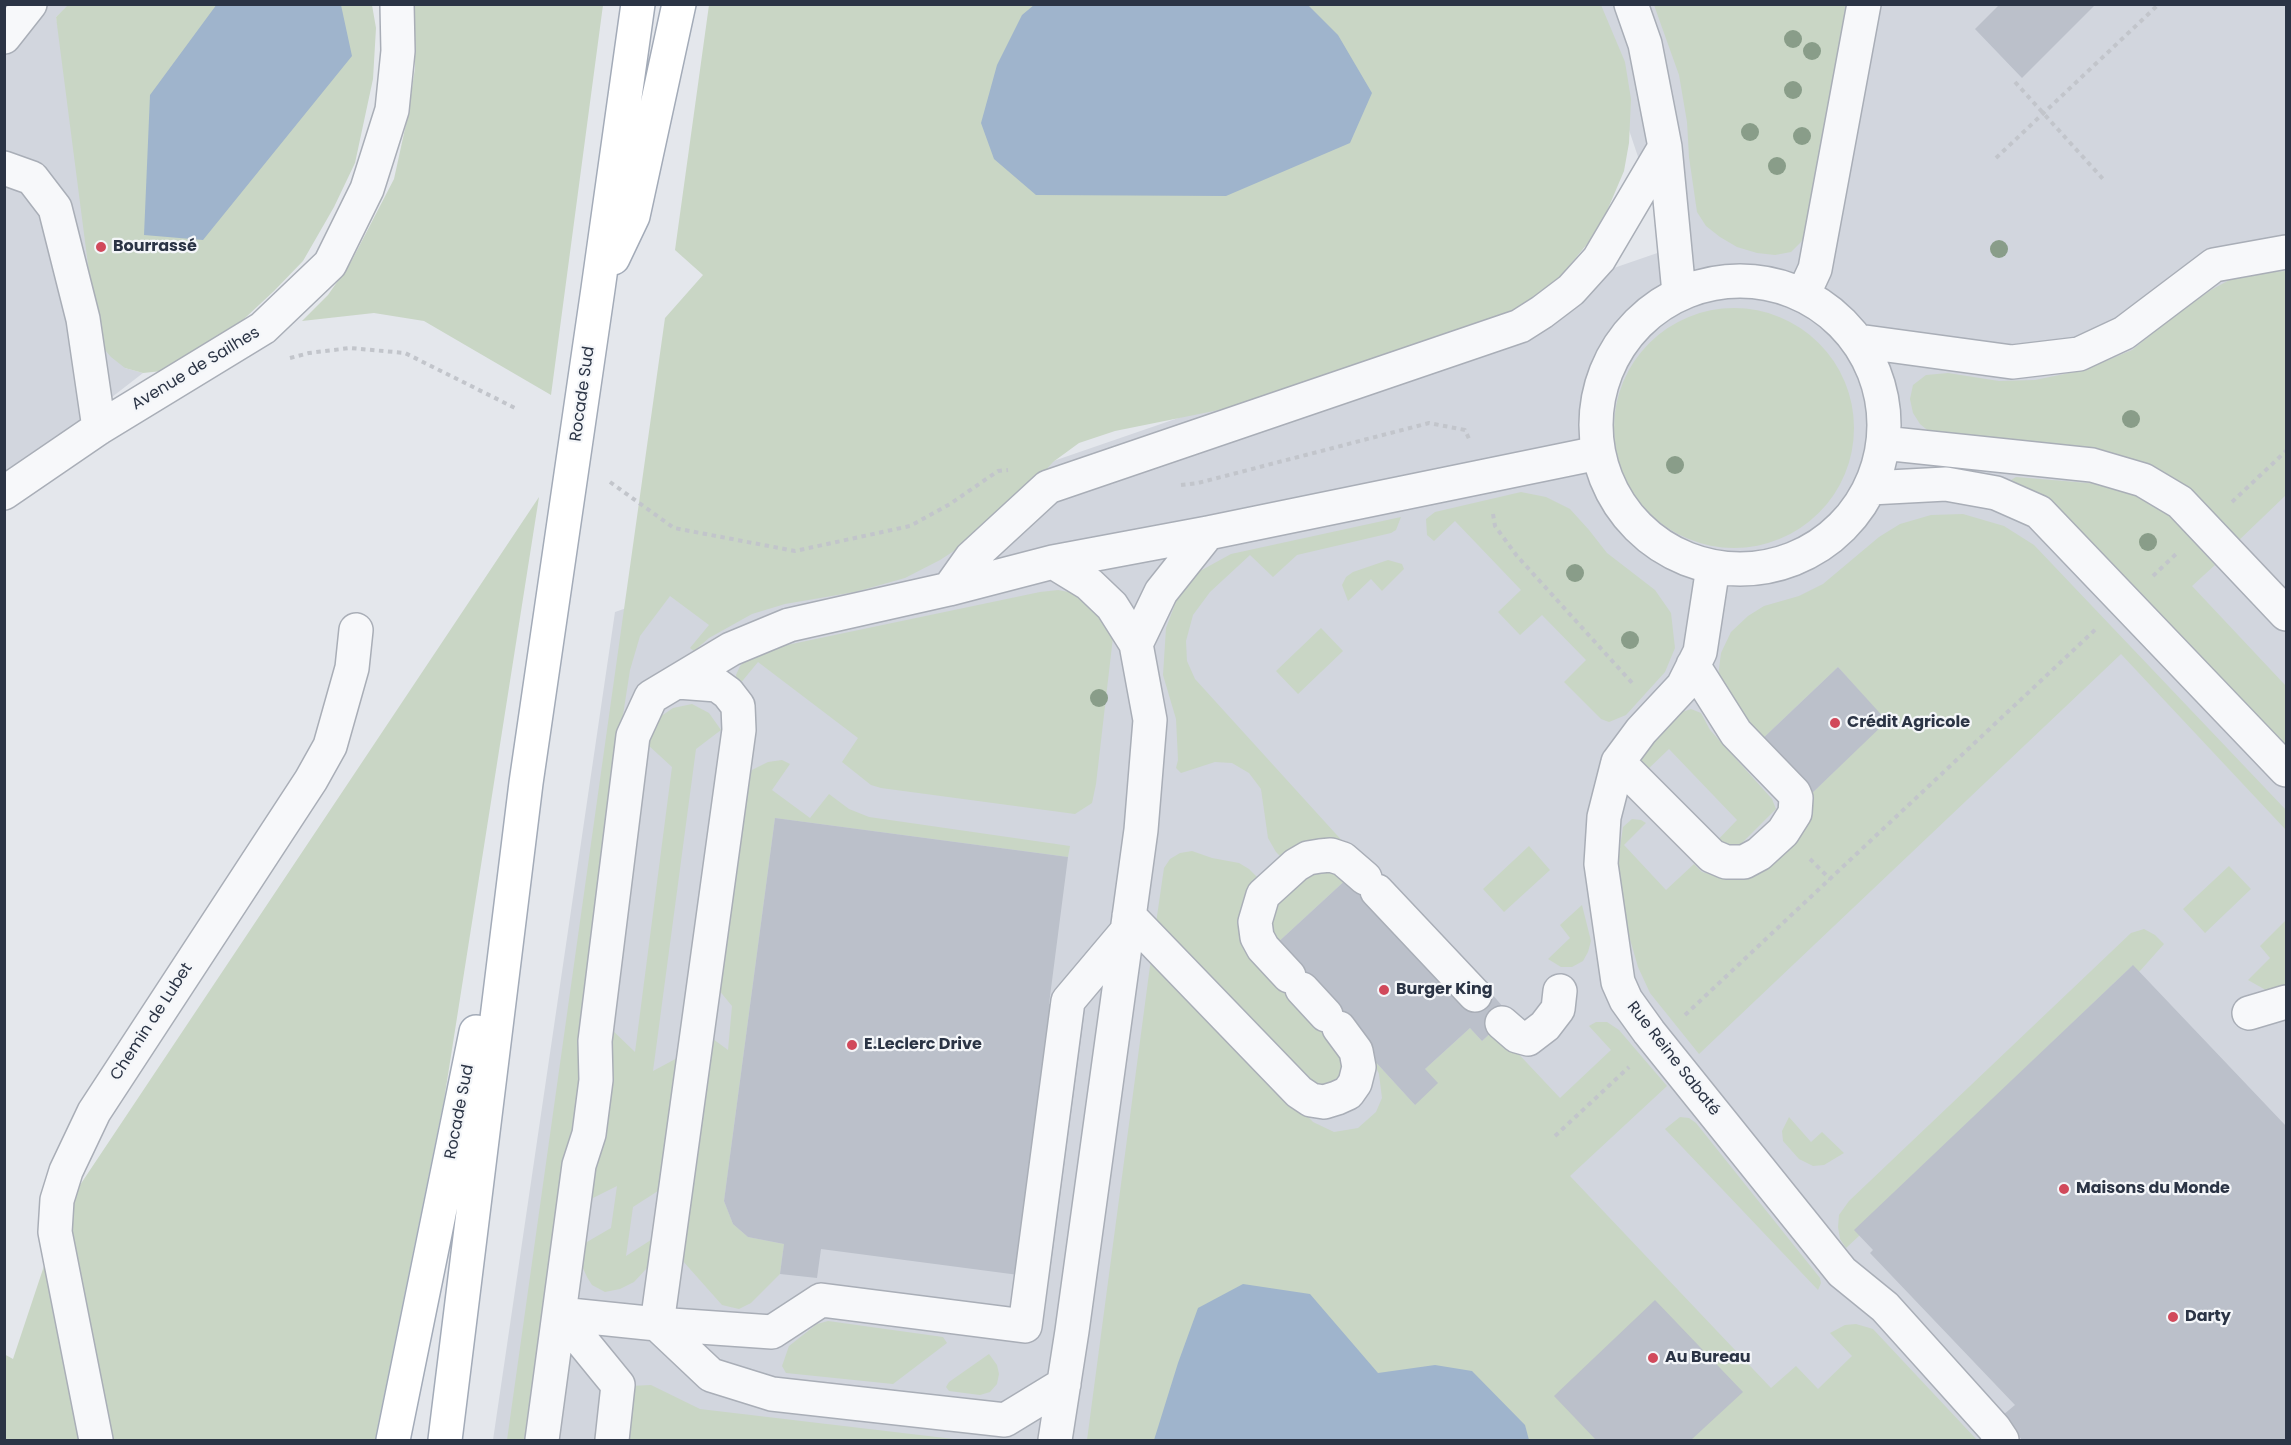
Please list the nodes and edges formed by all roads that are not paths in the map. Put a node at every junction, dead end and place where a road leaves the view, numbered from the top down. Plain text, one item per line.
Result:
1 (30, 4) edge
2 (397, 4) edge
3 (638, 4) edge
4 (679, 4) edge
5 (1631, 4) edge
6 (1864, 4) edge
7 (4, 37) edge
8 (1665, 147) junction
9 (4, 168) edge
10 (2286, 252) edge
11 (598, 289) junction
12 (1679, 293) junction
13 (1803, 295) junction
14 (1858, 340) junction
15 (99, 428) junction
16 (1883, 443) junction
17 (1598, 453) junction
18 (1870, 488) junction
19 (4, 493) edge
20 (1208, 533) junction
21 (1053, 562) junction
22 (1713, 567) junction
23 (950, 589) junction
24 (2286, 614) edge
25 (356, 630) dead end
26 (1136, 644) junction
27 (1693, 665) junction
28 (678, 682) junction
29 (1618, 762) junction
30 (2286, 770) edge
31 (526, 783) junction
32 (1128, 924) junction
33 (1560, 991) dead end
34 (1475, 995) dead end
35 (2286, 1002) edge
36 (2249, 1012) dead end
37 (1502, 1023) dead end
38 (560, 1314) junction
39 (657, 1324) junction
40 (1025, 1326) junction
41 (1072, 1331) junction
42 (1064, 1384) junction
43 (96, 1440) edge
44 (393, 1440) edge
45 (446, 1440) edge
46 (542, 1440) edge
47 (612, 1440) edge
48 (1055, 1440) edge
49 (2002, 1440) edge

1 - 7 street
2 - 15 street, Avenue de Sailhes
3 - 11 main road, Rocade Sud
4 - 11 main road
5 - 8 street
6 - 13 street
8 - 12 street
8 - 23 street
9 - 15 street
10 - 14 street
11 - 31 main road, Rocade Sud
12 - 13 street
12 - 17 street
13 - 14 street
14 - 16 street
15 - 19 street, Avenue de Sailhes
16 - 18 street
16 - 24 street
17 - 20 street
17 - 22 street
18 - 22 street
18 - 30 street
20 - 21 street
20 - 26 street
21 - 23 street
21 - 26 street
22 - 27 street, Rue Reine Sabaté
23 - 28 street
25 - 43 street, Chemin de Lubet
26 - 32 street
27 - 29 street, Rue Reine Sabaté
27 - 29 street
28 - 38 street
28 - 39 street
29 - 49 street, Rue Reine Sabaté
31 - 44 main road, Rocade Sud
31 - 45 main road, Rocade Sud
32 - 34 street
32 - 40 street
32 - 41 street
33 - 37 street
35 - 36 street
38 - 39 street
38 - 46 street
38 - 47 street
39 - 40 street
39 - 42 street
40 - 41 street
41 - 42 street
42 - 48 street

